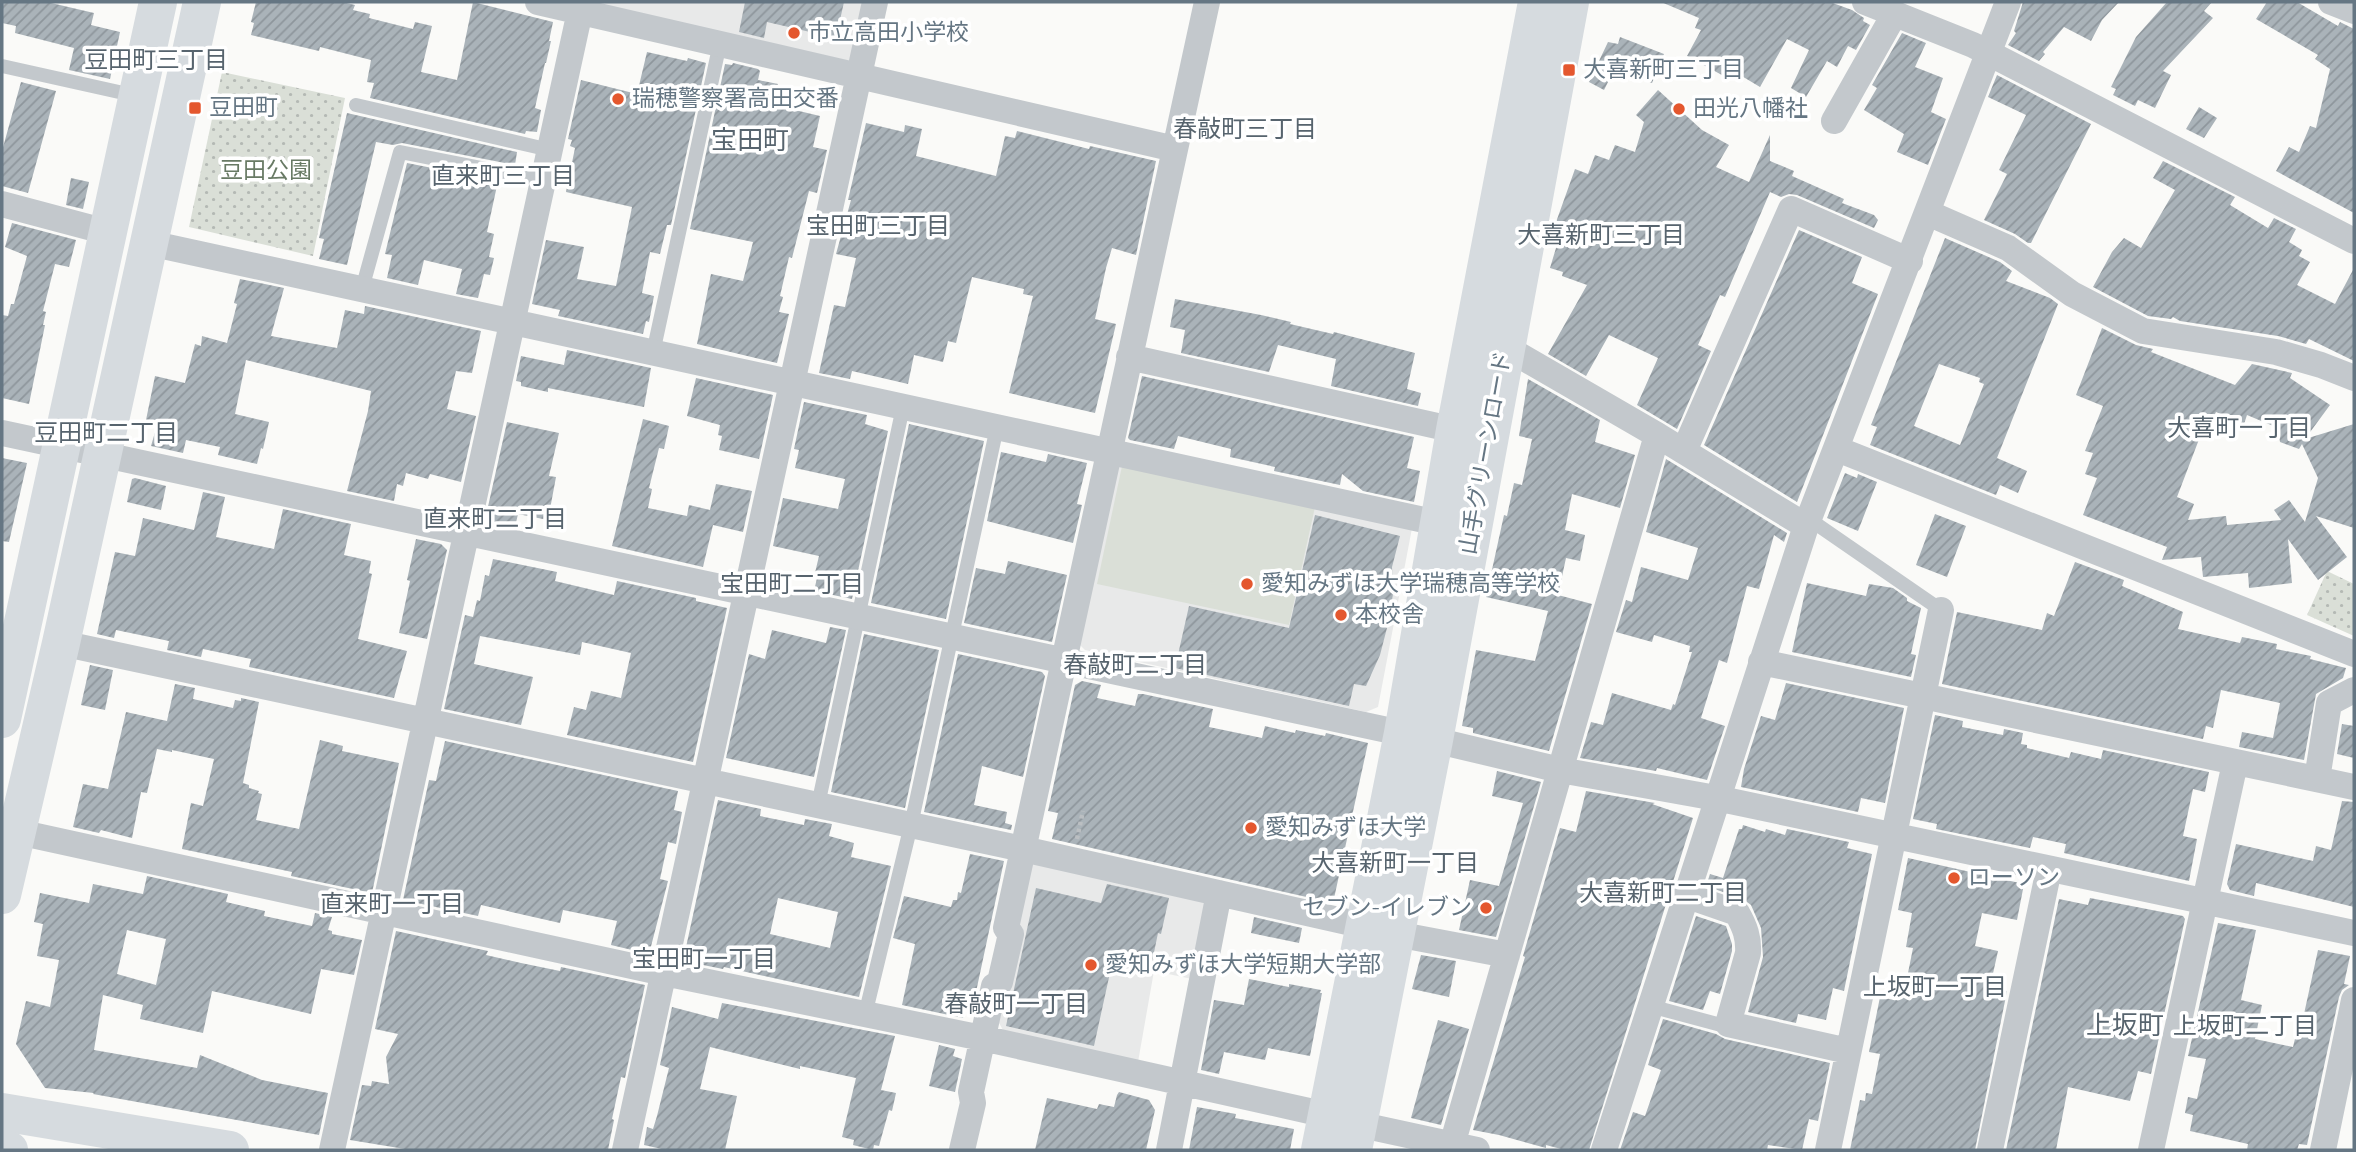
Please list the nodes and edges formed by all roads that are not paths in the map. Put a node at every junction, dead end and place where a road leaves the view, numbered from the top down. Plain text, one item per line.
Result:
1 (158, 2) edge
2 (202, 2) edge
3 (538, 2) edge
4 (875, 2) edge
5 (1206, 2) edge
6 (1537, 2) edge
7 (1570, 2) edge
8 (1865, 2) edge
9 (2008, 2) edge
10 (2331, 2) edge
11 (581, 7) edge
12 (2354, 11) edge
13 (1895, 13) junction
14 (720, 44) junction
15 (1988, 55) junction
16 (2, 66) edge
17 (859, 76) junction
18 (138, 97) junction
19 (356, 105) dead end
20 (1834, 121) dead end
21 (1175, 149) junction
22 (550, 150) junction
23 (543, 180) junction
24 (2, 204) edge
25 (1928, 213) junction
26 (107, 232) junction
27 (2354, 242) edge
28 (149, 243) junction
29 (1910, 261) junction
30 (362, 289) junction
31 (512, 322) junction
32 (1505, 347) junction
33 (653, 353) junction
34 (1129, 357) junction
35 (2354, 379) edge
36 (792, 383) junction
37 (903, 407) junction
38 (997, 427) junction
39 (1455, 430) junction
40 (2, 433) edge
41 (1657, 435) junction
42 (60, 446) junction
43 (1837, 449) junction
44 (1109, 452) junction
45 (1684, 452) junction
46 (101, 455) junction
47 (1438, 523) junction
48 (1807, 523) junction
49 (466, 533) junction
50 (747, 593) junction
51 (1941, 610) joint
52 (858, 617) junction
53 (11, 635) edge
54 (953, 637) junction
55 (61, 643) junction
56 (2354, 653) edge
57 (1064, 661) junction
58 (1761, 662) junction
59 (2354, 690) edge
60 (1922, 696) junction
61 (2, 719) edge
62 (425, 721) junction
63 (1419, 736) junction
64 (2235, 763) junction
65 (1560, 770) junction
66 (2317, 779) junction
67 (706, 781) junction
68 (2354, 787) edge
69 (1716, 799) junction
70 (818, 805) junction
71 (911, 825) junction
72 (18, 832) junction
73 (1893, 837) junction
74 (1023, 849) junction
75 (2049, 869) junction
76 (1219, 893) junction
77 (2, 895) edge
78 (1685, 895) junction
79 (2206, 902) junction
80 (384, 912) junction
81 (1380, 930) junction
82 (2354, 933) edge
83 (1507, 955) junction
84 (664, 973) junction
85 (2354, 1000) edge
86 (1650, 1006) junction
87 (865, 1015) junction
88 (1728, 1024) junction
89 (982, 1038) junction
90 (1848, 1051) junction
91 (1183, 1083) junction
92 (2, 1112) edge
93 (1339, 1135) edge
94 (1464, 1148) edge
95 (2, 1149) edge
96 (9, 1150) edge
97 (230, 1150) edge
98 (332, 1150) edge
99 (625, 1150) edge
100 (962, 1150) edge
101 (1169, 1150) edge
102 (1604, 1150) edge
103 (1828, 1150) edge
104 (1990, 1150) edge
105 (2151, 1150) edge
106 (2323, 1150) edge

1 - 18 main road
2 - 28 main road
3 - 11 street
4 - 17 street
5 - 21 street
6 - 39 main road, 山手グリーンロード
7 - 32 main road, 山手グリーンロード
8 - 13 street
9 - 15 street
10 - 12 street
11 - 14 street
11 - 22 street
13 - 15 street
13 - 20 street
14 - 17 street
14 - 33 lane
15 - 25 street
15 - 27 street
16 - 18 lane
17 - 21 street
17 - 36 street
18 - 26 main road
19 - 22 lane
21 - 34 street
22 - 23 street
23 - 30 lane
23 - 31 street
24 - 26 street
25 - 29 street
25 - 35 street
26 - 42 main road
28 - 30 street
28 - 46 main road
29 - 43 street
29 - 45 street
30 - 31 street
31 - 33 street
31 - 49 street
32 - 41 street
32 - 63 main road, 山手グリーンロード
33 - 36 street
34 - 39 street
34 - 44 street
36 - 37 street
36 - 50 street
37 - 38 street
37 - 52 lane
38 - 44 street
38 - 54 lane
39 - 47 main road, 山手グリーンロード
40 - 42 street
41 - 45 street
41 - 65 street
42 - 46 street
42 - 53 main road
43 - 48 street
43 - 56 street
44 - 47 street
44 - 57 street
45 - 48 street
46 - 49 street
46 - 55 main road
47 - 63 main road, 山手グリーンロード
48 - 51 lane
48 - 58 street
49 - 50 street
49 - 62 street
50 - 52 street
50 - 67 street
51 - 60 street
52 - 54 street
52 - 70 lane
53 - 61 main road
54 - 57 street
54 - 71 lane
55 - 62 street
55 - 72 main road
57 - 63 street
57 - 74 street
58 - 60 street
58 - 69 street
59 - 66 street
60 - 64 street
60 - 73 street
62 - 67 street
62 - 80 street
63 - 65 street
63 - 81 main road, 山手グリーンロード
64 - 66 street
64 - 79 street
65 - 69 street
65 - 83 street
66 - 68 street
67 - 70 street
67 - 84 street
69 - 73 street
69 - 78 street
70 - 71 street
71 - 74 street
71 - 87 lane
72 - 77 main road
72 - 80 street
73 - 75 street
73 - 90 street
74 - 76 street
74 - 89 street
75 - 79 street
75 - 104 street
76 - 81 street
76 - 91 street
78 - 86 street
78 - 88 street
79 - 82 street
79 - 105 street
80 - 84 street
80 - 98 street
81 - 83 street
81 - 93 main road, 山手グリーンロード
83 - 94 street
84 - 87 street
84 - 99 street
85 - 106 street
86 - 88 lane
86 - 102 street
87 - 89 street
88 - 90 street
89 - 91 street
89 - 100 street
90 - 103 street
91 - 93 street
91 - 101 street
92 - 97 main road
93 - 94 street
95 - 96 main road

